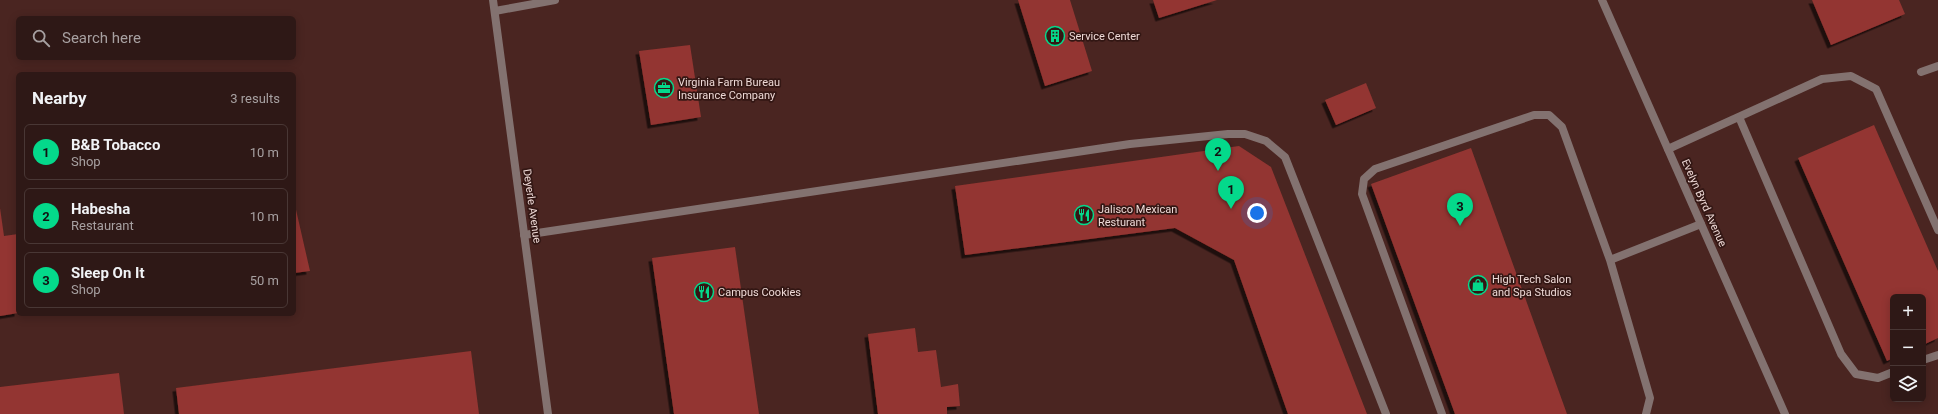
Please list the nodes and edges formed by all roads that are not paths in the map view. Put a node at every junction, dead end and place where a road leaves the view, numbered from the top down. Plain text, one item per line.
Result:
1 (493, 0) edge
2 (555, 0) edge
3 (1602, 0) edge
4 (495, 11) junction
5 (1938, 66) edge
6 (1921, 72) dead end
7 (1739, 117) junction
8 (1668, 149) junction
9 (1701, 224) junction
10 (1938, 230) edge
11 (524, 235) junction
12 (1610, 260) junction
13 (1938, 355) edge
14 (1926, 359) edge
15 (1890, 373) edge
16 (548, 414) edge
17 (1386, 414) edge
18 (1442, 414) edge
19 (1646, 414) edge
20 (1785, 414) edge

1 - 4 street, Deyerle Avenue
2 - 4 street
3 - 8 street, Evelyn Byrd Avenue
4 - 11 street, Deyerle Avenue
5 - 6 street
7 - 8 street
7 - 10 street
7 - 15 street
8 - 9 street, Evelyn Byrd Avenue
9 - 12 street
9 - 20 street, Evelyn Byrd Avenue
11 - 16 street, Deyerle Avenue
11 - 17 street
12 - 18 street
12 - 19 street
13 - 14 street

